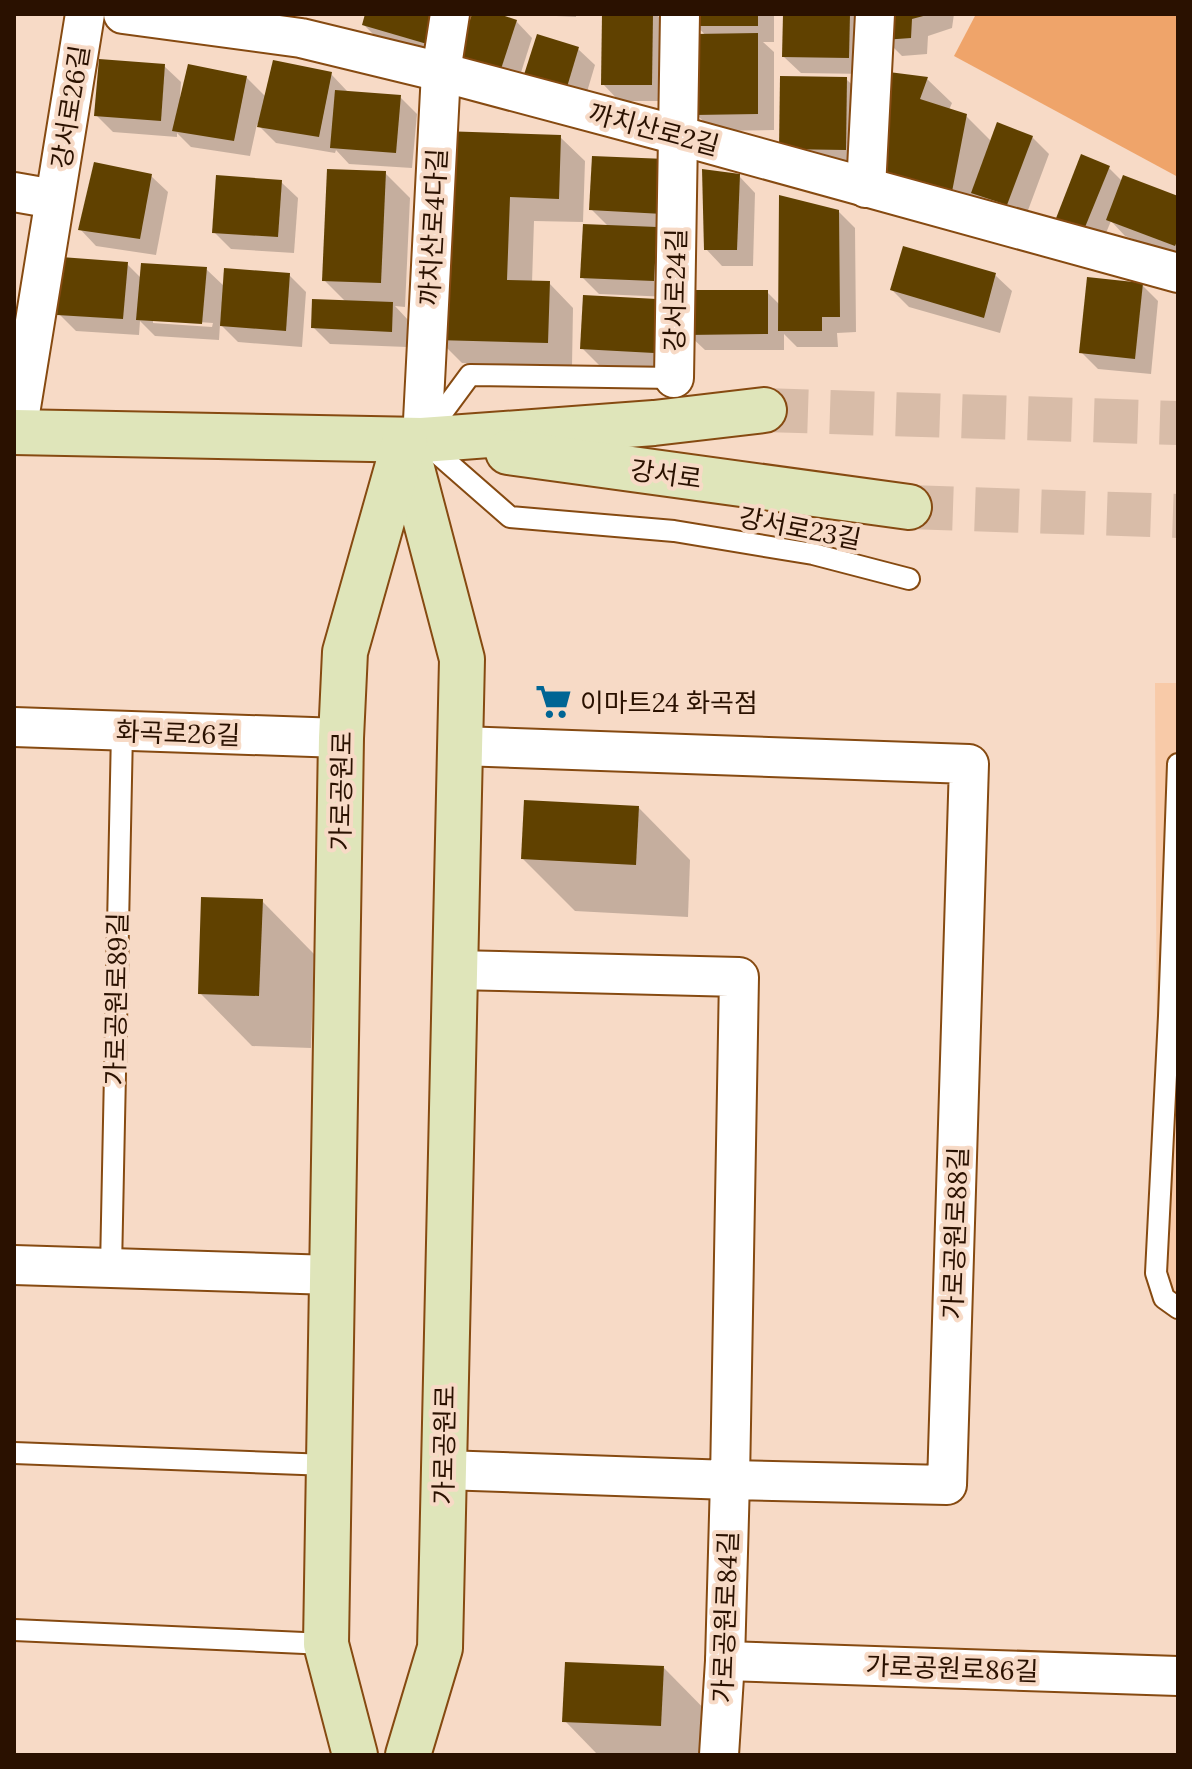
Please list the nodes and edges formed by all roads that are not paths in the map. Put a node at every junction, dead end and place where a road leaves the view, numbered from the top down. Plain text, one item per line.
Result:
1 (85, 14) edge
2 (123, 14) edge
3 (450, 14) edge
4 (680, 14) edge
5 (875, 14) edge
6 (441, 72) junction
7 (677, 135) junction
8 (866, 188) junction
9 (14, 192) edge
10 (54, 199) junction
11 (1178, 273) edge
12 (674, 378) joint
13 (764, 410) tunnel mouth
14 (16, 432) edge
15 (414, 440) junction
16 (909, 507) tunnel mouth
17 (909, 579) dead end
18 (14, 727) edge
19 (122, 731) junction
20 (341, 738) junction
21 (461, 746) junction
22 (1178, 764) edge
23 (455, 970) junction
24 (14, 1265) edge
25 (111, 1268) junction
26 (332, 1275) junction
27 (1178, 1308) edge
28 (14, 1453) edge
29 (329, 1465) junction
30 (443, 1470) junction
31 (730, 1480) junction
32 (14, 1630) edge
33 (326, 1644) junction
34 (725, 1661) junction
35 (1178, 1676) edge
36 (355, 1755) edge
37 (408, 1755) edge
38 (719, 1755) edge

1 - 10 street, 강서로26길
2 - 6 street, 까치산로2길
3 - 6 street, 까치산로4다길
4 - 7 street, 강서로24길
5 - 8 street
6 - 7 street, 까치산로2길
6 - 15 street, 까치산로4다길
7 - 8 street, 까치산로2길
7 - 12 street, 강서로24길
8 - 11 street, 까치산로2길
9 - 10 street, 강서로26길
10 - 14 street, 강서로26길
12 - 15 lane, 강서로24길
13 - 15 main road, 강서로
14 - 15 main road, 강서로
15 - 16 main road, 강서로
15 - 17 lane, 강서로23길
15 - 20 main road, 가로공원로
15 - 21 main road, 가로공원로
18 - 19 street, 화곡로26길
19 - 20 street, 화곡로26길
19 - 25 lane, 가로공원로89길
20 - 26 main road, 가로공원로
21 - 23 main road, 가로공원로
21 - 31 street, 가로공원로88길
22 - 27 lane
23 - 30 main road, 가로공원로
23 - 31 street
24 - 25 street
25 - 26 street
26 - 29 main road, 가로공원로
28 - 29 lane
29 - 33 main road, 가로공원로
30 - 31 street, 가로공원로88길
30 - 37 main road, 가로공원로
31 - 34 street, 가로공원로84길
32 - 33 lane
33 - 36 main road, 가로공원로
34 - 35 street, 가로공원로86길
34 - 38 street, 가로공원로84길

